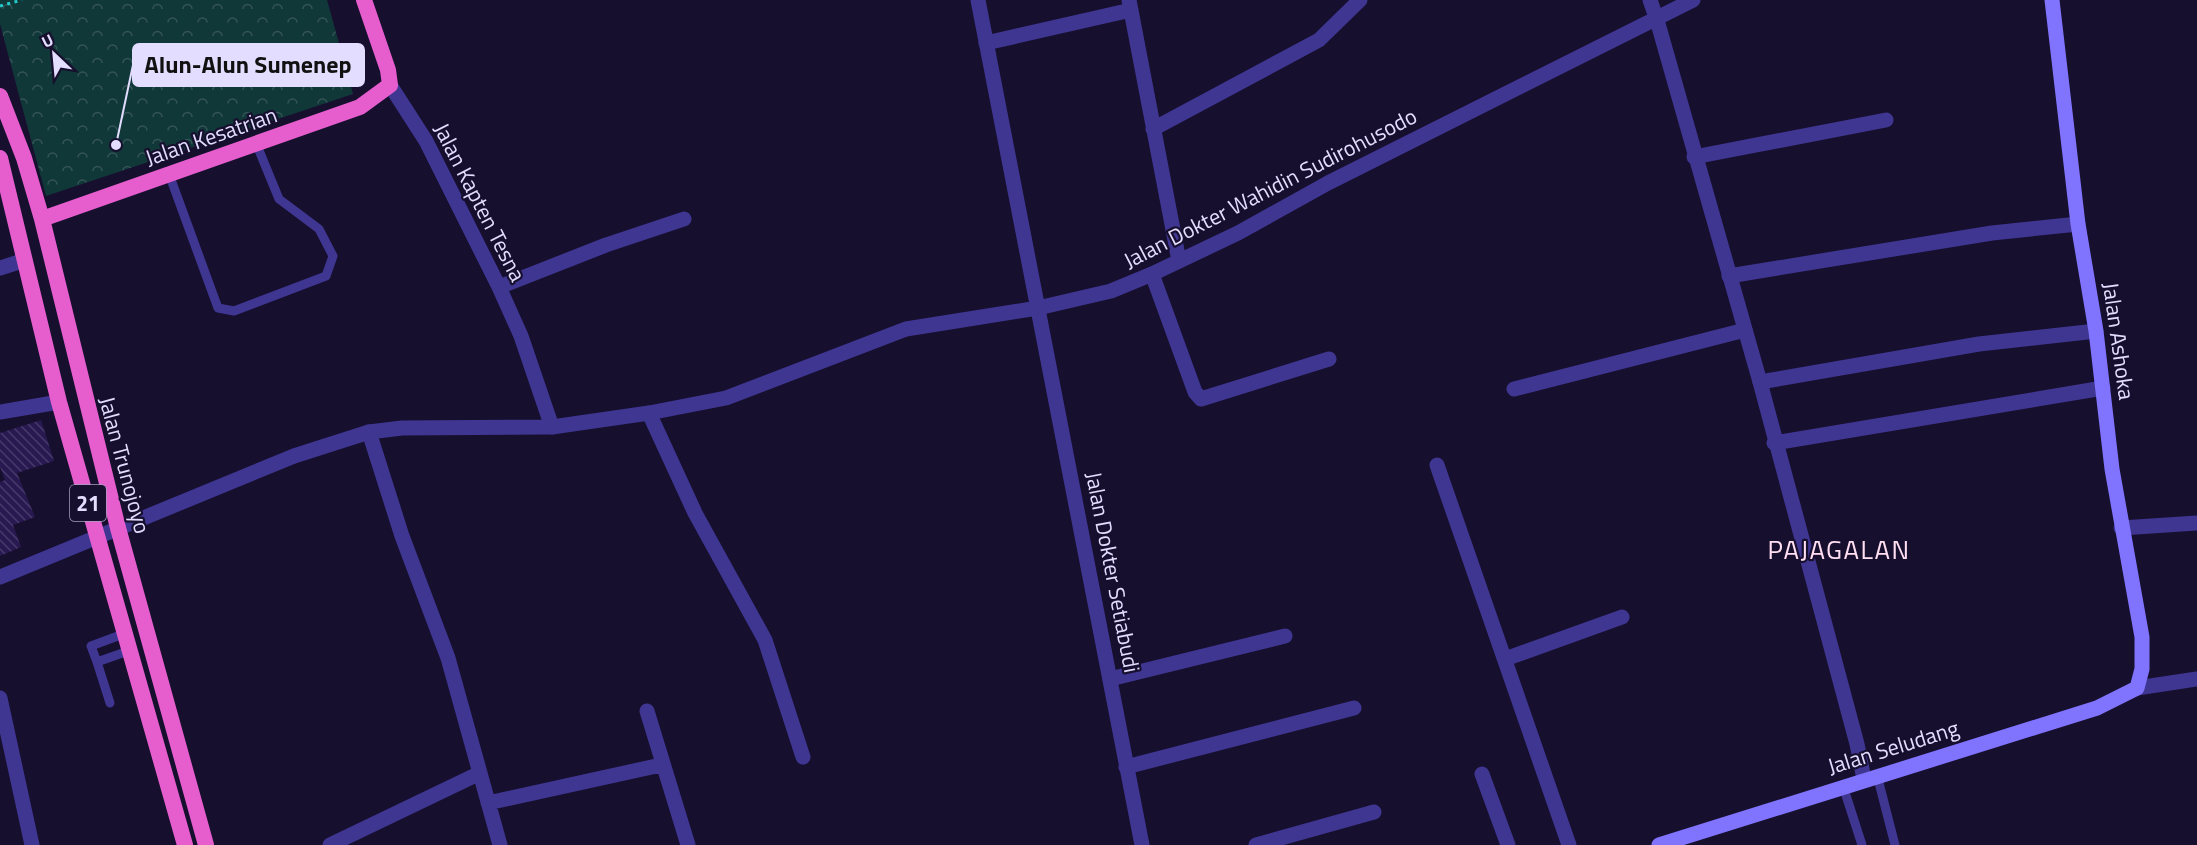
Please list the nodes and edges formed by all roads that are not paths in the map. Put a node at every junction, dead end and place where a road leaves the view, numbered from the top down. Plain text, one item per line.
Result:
1 (364, 0) edge
2 (978, 0) edge
3 (1360, 0) edge
4 (1650, 0) edge
5 (1693, 0) edge
6 (2052, 0) edge
7 (1130, 5) edge
8 (1657, 20) junction
9 (986, 43) junction
10 (390, 85) junction
11 (0, 96) edge
12 (1886, 120) dead end
13 (1153, 129) junction
14 (256, 143) junction
15 (1694, 157) junction
16 (0, 158) edge
17 (169, 174) junction
18 (42, 219) junction
19 (684, 219) dead end
20 (2078, 224) junction
21 (25, 260) junction
22 (1179, 261) junction
23 (0, 268) edge
24 (1152, 274) junction
25 (1729, 276) junction
26 (499, 287) junction
27 (1038, 308) junction
28 (1744, 330) junction
29 (2097, 331) junction
30 (1329, 359) dead end
31 (1760, 382) junction
32 (2103, 388) junction
33 (1514, 389) dead end
34 (59, 402) junction
35 (0, 412) edge
36 (649, 413) junction
37 (552, 427) junction
38 (369, 432) junction
39 (1774, 443) junction
40 (1437, 465) dead end
41 (2197, 523) edge
42 (118, 528) junction
43 (2121, 528) junction
44 (98, 537) junction
45 (0, 577) edge
46 (1622, 617) dead end
47 (126, 633) junction
48 (1285, 636) dead end
49 (131, 650) junction
50 (1505, 659) junction
51 (97, 662) junction
52 (1110, 679) junction
53 (2197, 679) edge
54 (2137, 687) junction
55 (0, 698) edge
56 (110, 703) dead end
57 (1354, 708) dead end
58 (647, 711) dead end
59 (174, 736) junction
60 (157, 742) junction
61 (803, 757) dead end
62 (181, 761) junction
63 (661, 765) junction
64 (163, 766) junction
65 (1126, 767) junction
66 (480, 774) junction
67 (1482, 774) dead end
68 (1871, 777) junction
69 (1843, 786) junction
70 (488, 803) junction
71 (1374, 812) dead end
72 (32, 845) edge
73 (185, 845) edge
74 (206, 845) edge
75 (330, 845) edge
76 (500, 845) edge
77 (687, 845) edge
78 (1142, 845) edge
79 (1256, 845) edge
80 (1508, 845) edge
81 (1569, 845) edge
82 (1659, 845) edge
83 (1862, 845) edge
84 (1895, 845) edge

1 - 10 highway, Jalan Kapten Tesna
2 - 9 street, Jalan Dokter Setiabudi
3 - 13 street
4 - 8 street
5 - 8 street, Jalan Dokter Wahidin Sudirohusodo
6 - 20 main road, Jalan Ashoka
7 - 9 street
7 - 13 street
8 - 15 street
8 - 22 street, Jalan Dokter Wahidin Sudirohusodo
9 - 27 street, Jalan Dokter Setiabudi
10 - 14 highway, Jalan Kesatrian
10 - 26 street, Jalan Kapten Tesna
11 - 18 highway, Jalan Trunojoyo / 21
12 - 15 street
13 - 22 street
14 - 17 highway, Jalan Kesatrian
14 - 17 lane
15 - 25 street
16 - 21 highway, Jalan Trunojoyo / 21
17 - 18 highway, Jalan Kesatrian
18 - 42 highway, Jalan Trunojoyo / 21
19 - 26 street
20 - 25 street
20 - 29 main road, Jalan Ashoka
21 - 23 street
21 - 34 highway, Jalan Trunojoyo / 21
22 - 24 street, Jalan Dokter Wahidin Sudirohusodo
24 - 27 street, Jalan Dokter Wahidin Sudirohusodo
24 - 30 street
25 - 28 street
26 - 37 street, Jalan Kapten Tesna
27 - 36 street, Jalan Dokter Wahidin Sudirohusodo
27 - 52 street, Jalan Dokter Setiabudi
28 - 31 street
28 - 33 street
29 - 31 street
29 - 32 main road, Jalan Ashoka
31 - 39 street
32 - 39 street
32 - 43 main road, Jalan Ashoka
34 - 35 street
34 - 44 highway, Jalan Trunojoyo / 21
36 - 37 street, Jalan Dokter Wahidin Sudirohusodo
36 - 61 street
37 - 38 street, Jalan Dokter Wahidin Sudirohusodo
38 - 42 street, Jalan Dokter Wahidin Sudirohusodo
38 - 66 street
39 - 68 street
40 - 50 street
41 - 43 street
42 - 44 street, Jalan Dokter Wahidin Sudirohusodo
42 - 59 highway, Jalan Trunojoyo / 21
43 - 54 main road, Jalan Ashoka
44 - 45 street, Jalan Dokter Wahidin Sudirohusodo
44 - 47 highway, Jalan Trunojoyo / 21
46 - 50 street
47 - 49 highway, Jalan Trunojoyo / 21
47 - 51 lane
48 - 52 street
49 - 51 lane
49 - 60 highway, Jalan Trunojoyo / 21
50 - 81 street
51 - 56 lane
52 - 65 street, Jalan Dokter Setiabudi
53 - 54 street
54 - 68 main road, Jalan Seludang
55 - 72 street
57 - 65 street
58 - 63 street
59 - 60 highway
59 - 62 highway, Jalan Trunojoyo / 21
60 - 64 highway, Jalan Trunojoyo / 21
62 - 64 highway
62 - 74 highway, Jalan Trunojoyo / 21
63 - 70 street
63 - 77 street
64 - 73 highway, Jalan Trunojoyo / 21
65 - 78 street, Jalan Dokter Setiabudi
66 - 70 street
66 - 75 street
67 - 80 street
68 - 69 main road, Jalan Seludang
68 - 84 lane
69 - 82 main road, Jalan Seludang
69 - 83 lane
70 - 76 street
71 - 79 street

